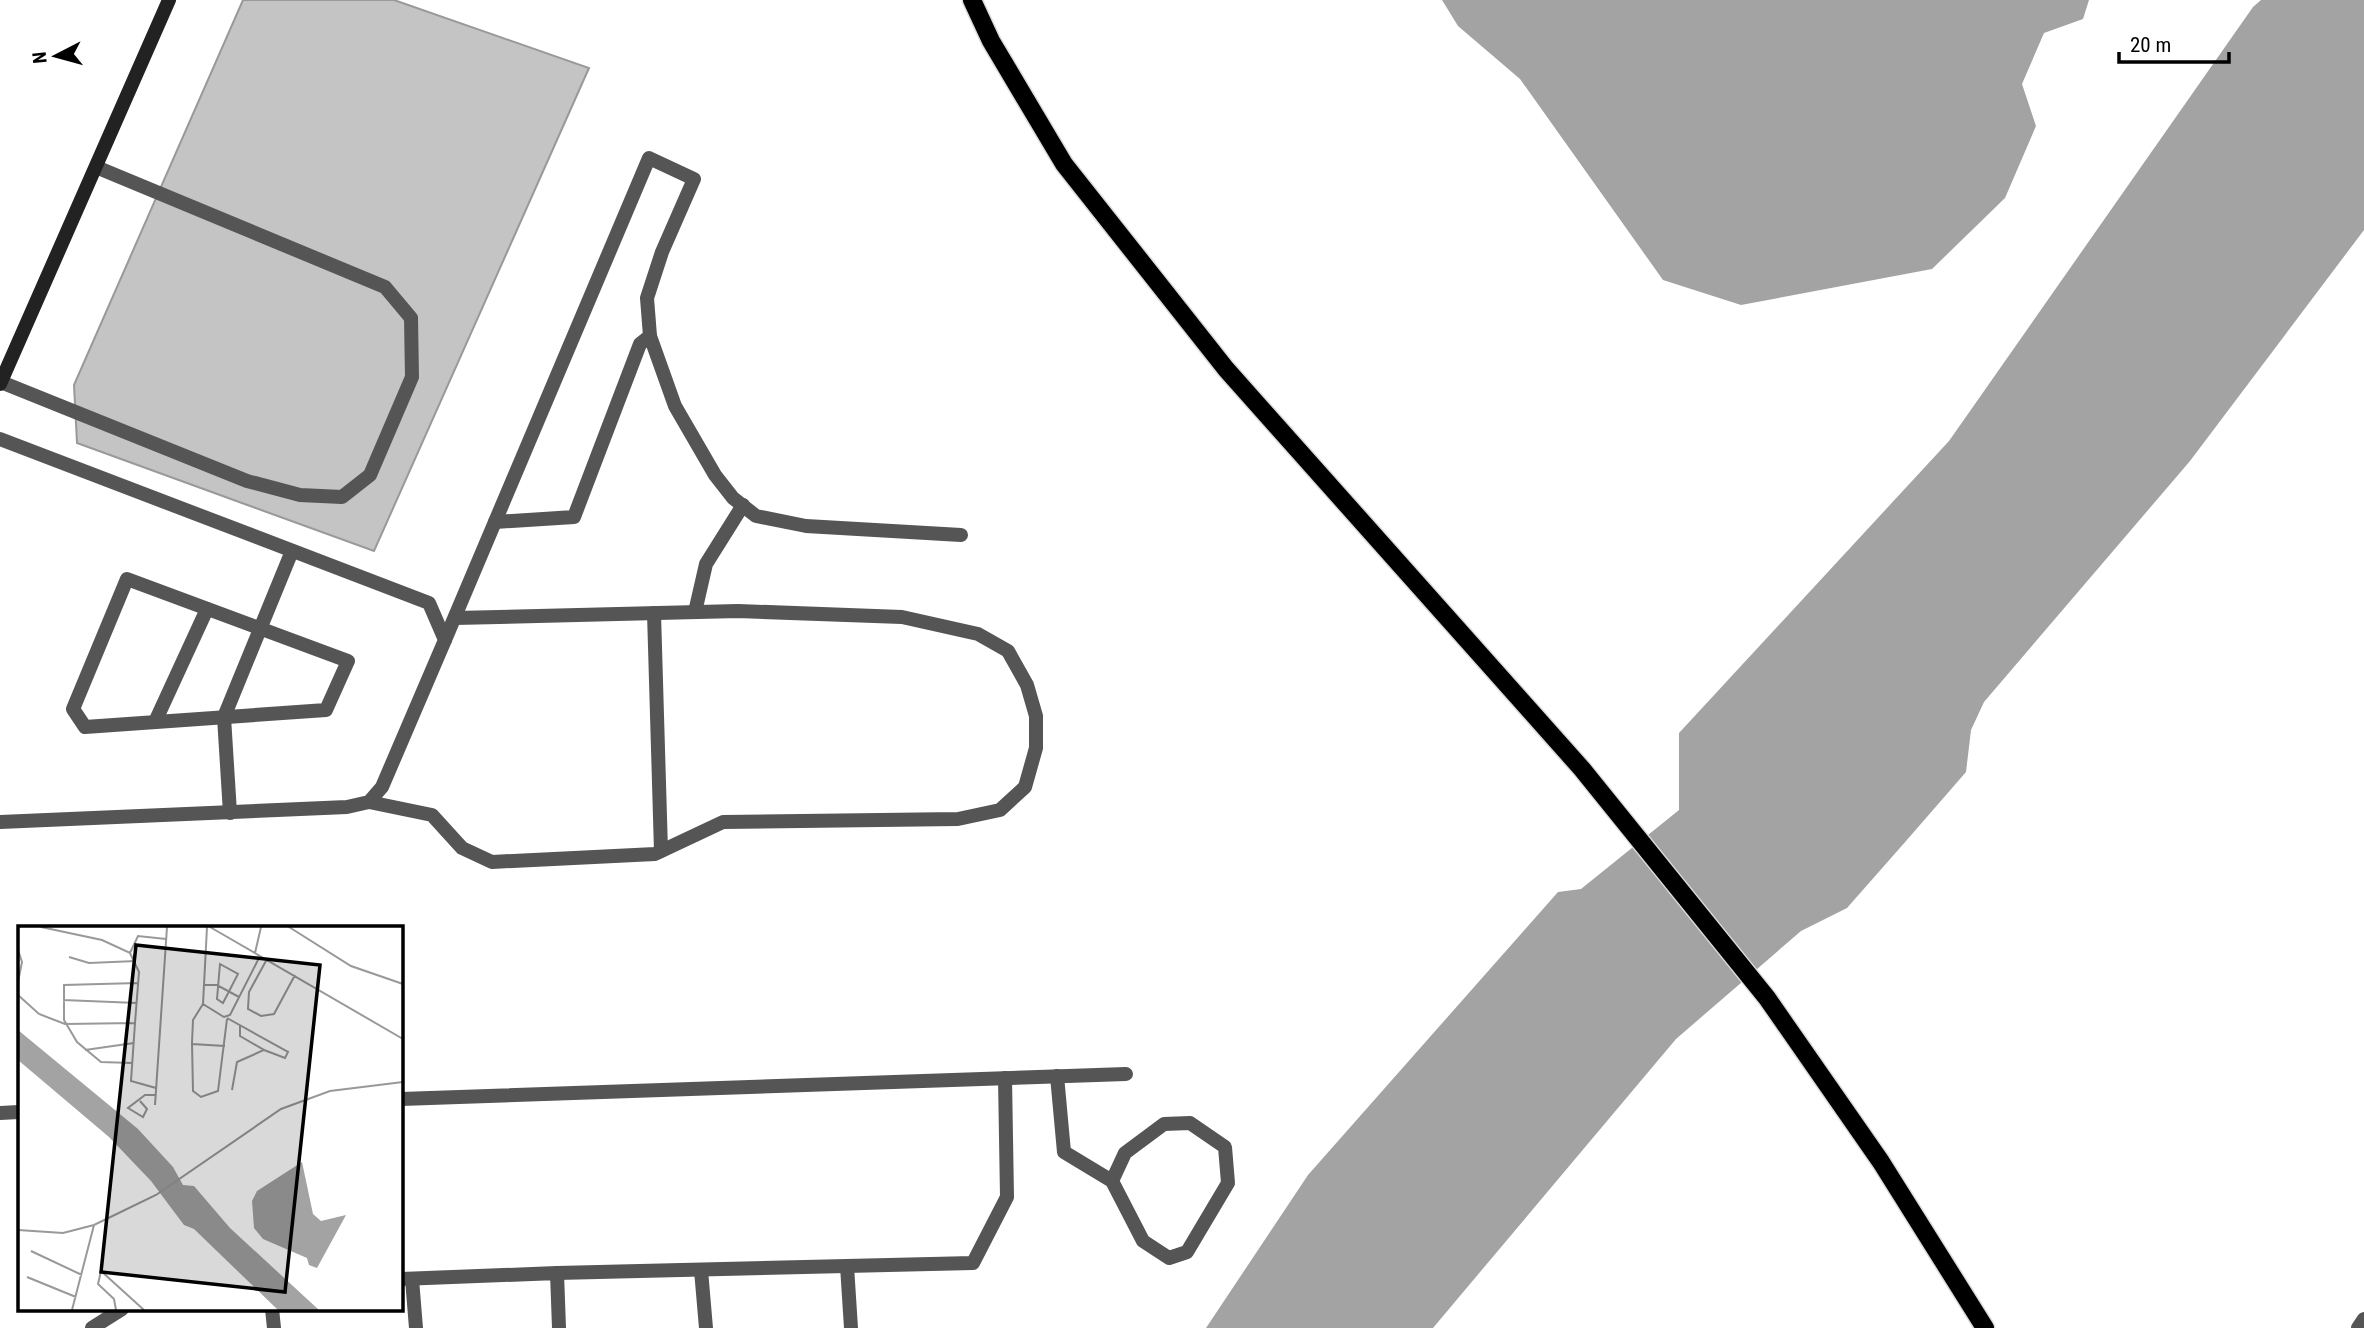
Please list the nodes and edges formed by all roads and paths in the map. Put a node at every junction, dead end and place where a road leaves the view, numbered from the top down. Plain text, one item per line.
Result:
1 (169, 0) edge
2 (972, 0) edge
3 (96, 167) junction
4 (650, 336) junction
5 (1, 383) edge
6 (0, 439) edge
7 (743, 505) junction
8 (495, 522) junction
9 (961, 535) dead end
10 (292, 551) junction
11 (207, 609) junction
12 (695, 612) junction
13 (654, 613) junction
14 (455, 618) junction
15 (260, 629) junction
16 (445, 640) junction
17 (225, 717) junction
18 (155, 722) junction
19 (369, 802) junction
20 (230, 813) junction
21 (0, 822) edge
22 (661, 851) junction
23 (1126, 1074) dead end
24 (1057, 1076) junction
25 (1005, 1078) junction
26 (402, 1099) edge
27 (18, 1112) edge
28 (0, 1113) edge
29 (1112, 1181) junction
30 (847, 1266) junction
31 (701, 1270) junction
32 (557, 1273) junction
33 (406, 1279) edge
34 (272, 1310) edge
35 (116, 1318) edge
36 (2364, 1320) edge
37 (92, 1328) edge
38 (274, 1328) edge
39 (416, 1328) edge
40 (559, 1328) edge
41 (706, 1328) edge
42 (851, 1328) edge
43 (1985, 1328) edge
44 (2358, 1328) edge

1 - 3 main road
2 - 43 main road
3 - 5 main road
3 - 5 street
4 - 7 street
4 - 8 street
4 - 8 street
6 - 10 street
7 - 9 street
7 - 12 street
8 - 14 street
10 - 15 street
10 - 16 street
11 - 15 street
11 - 18 street
11 - 18 street
12 - 13 street
12 - 22 street
13 - 14 street
13 - 22 street
14 - 16 street
15 - 17 street
15 - 17 street
16 - 19 street
17 - 18 street
17 - 20 street
19 - 20 street
19 - 22 street
20 - 21 street
23 - 24 street
24 - 25 street
24 - 29 street
25 - 26 street
25 - 30 street
27 - 28 street
29 - 29 street
30 - 31 street
30 - 42 street
31 - 32 street
31 - 41 street
32 - 33 street
32 - 40 street
33 - 39 street
34 - 38 street
35 - 37 street
36 - 44 street

